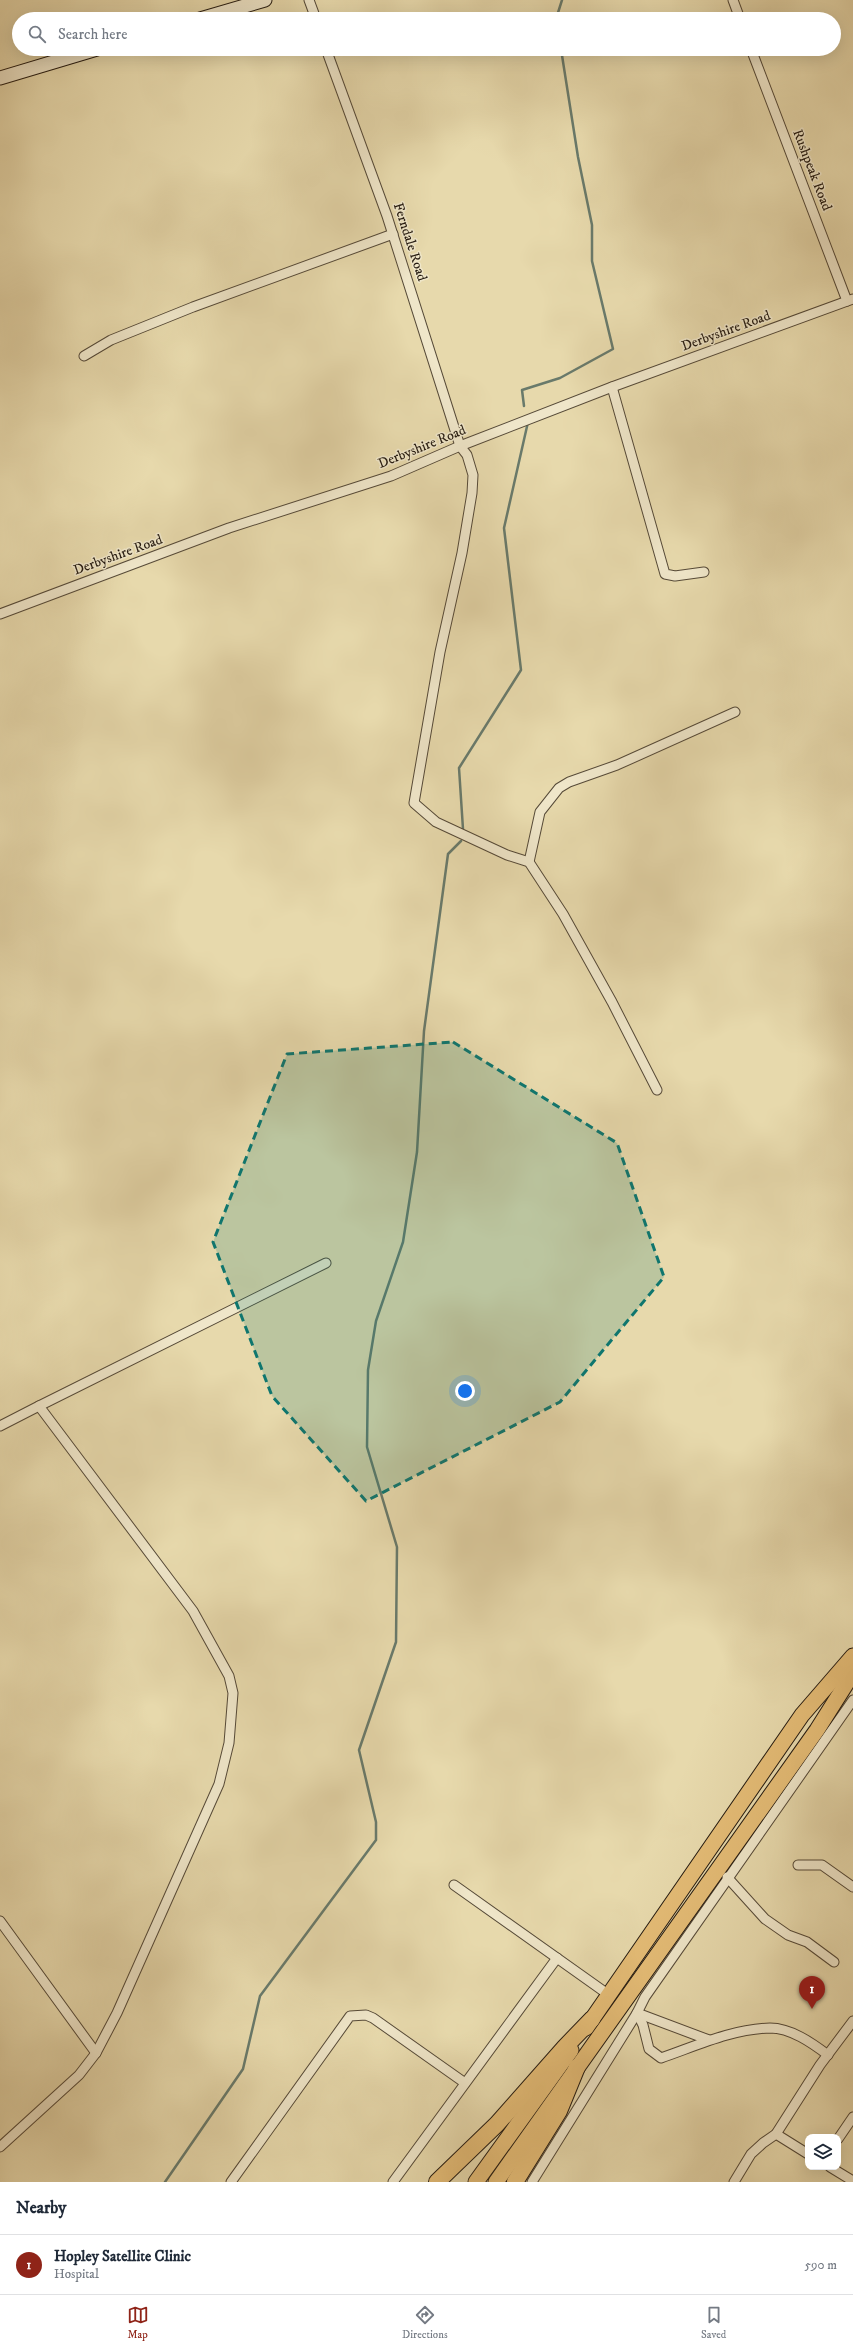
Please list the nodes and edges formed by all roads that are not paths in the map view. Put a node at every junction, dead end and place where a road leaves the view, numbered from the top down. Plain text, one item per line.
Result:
1 (265, 0) edge
2 (309, 0) edge
3 (732, 0) edge
4 (224, 12) edge
5 (313, 12) edge
6 (737, 12) edge
7 (74, 56) edge
8 (329, 56) edge
9 (754, 56) edge
10 (0, 78) edge
11 (393, 234) junction
12 (850, 300) edge
13 (84, 356) dead end
14 (612, 387) junction
15 (460, 446) junction
16 (704, 572) dead end
17 (0, 614) edge
18 (735, 712) dead end
19 (529, 862) junction
20 (657, 1090) dead end
21 (326, 1263) dead end
22 (39, 1406) junction
23 (0, 1426) edge
24 (853, 1656) edge
25 (853, 1674) edge
26 (853, 1700) edge
27 (798, 1865) dead end
28 (728, 1877) junction
29 (454, 1885) dead end
30 (853, 1887) edge
31 (0, 1921) edge
32 (557, 1958) junction
33 (834, 1962) dead end
34 (610, 1994) junction
35 (637, 2013) junction
36 (592, 2019) junction
37 (853, 2021) edge
38 (709, 2040) junction
39 (96, 2053) junction
40 (828, 2055) junction
41 (577, 2067) junction
42 (465, 2083) junction
43 (853, 2117) edge
44 (776, 2134) junction
45 (841, 2134) edge
46 (0, 2147) edge
47 (805, 2152) edge
48 (835, 2170) edge
49 (853, 2181) edge
50 (231, 2182) edge
51 (394, 2182) edge
52 (437, 2182) edge
53 (476, 2182) edge
54 (496, 2182) edge
55 (515, 2182) edge
56 (532, 2182) edge
57 (734, 2182) edge

1 - 4 main road
2 - 5 street
3 - 6 street
7 - 10 main road
8 - 11 street, Ferndale Road
9 - 12 street, Rushpeak Road
11 - 13 street
11 - 15 street, Ferndale Road
12 - 14 street, Derbyshire Road
14 - 15 street, Derbyshire Road
14 - 16 street
15 - 17 street, Derbyshire Road
15 - 19 street, Ferndale Road
18 - 19 street
19 - 20 street
21 - 22 street
22 - 23 street
22 - 39 street
24 - 34 main road
25 - 41 main road
26 - 28 street
27 - 30 street
28 - 33 street
28 - 35 street
29 - 32 street
31 - 39 street
32 - 34 street
32 - 42 street
34 - 36 main road
35 - 38 street
35 - 38 street
35 - 56 street
36 - 52 highway
36 - 53 main road
37 - 40 street
38 - 40 street
39 - 46 street
40 - 44 street
41 - 54 main road
41 - 55 highway
42 - 50 street
42 - 51 street
43 - 45 street
44 - 47 street
44 - 57 street
48 - 49 street

